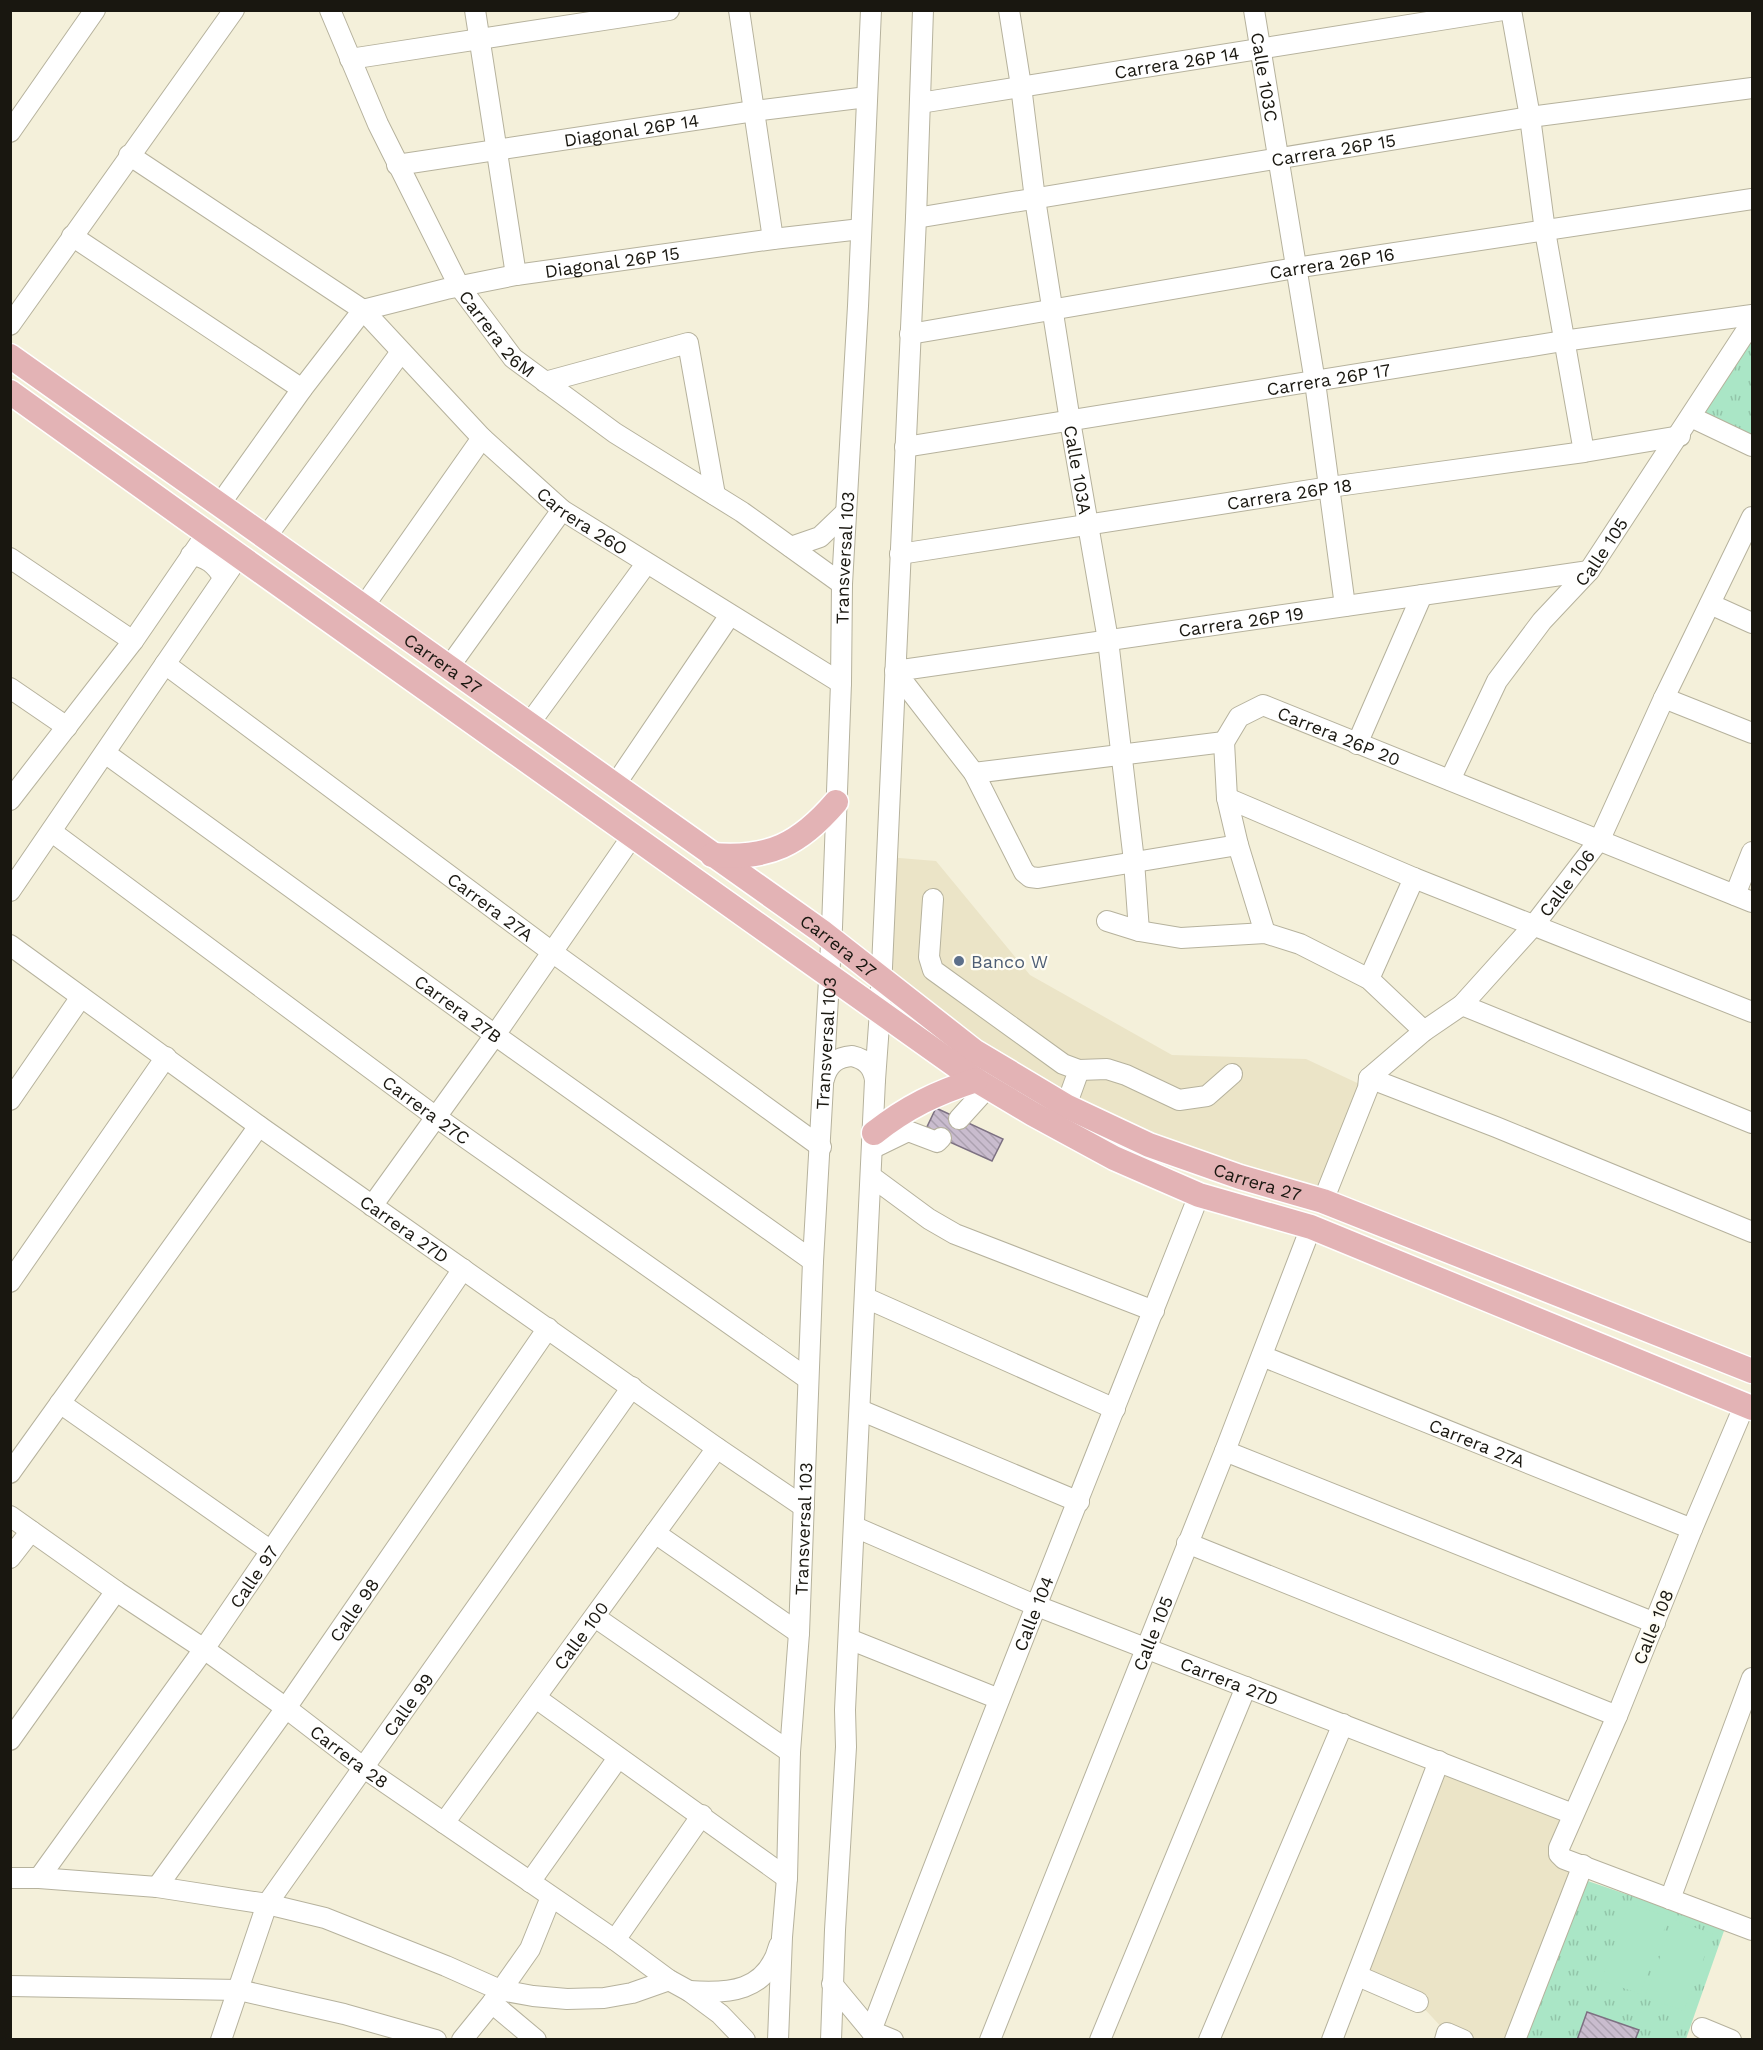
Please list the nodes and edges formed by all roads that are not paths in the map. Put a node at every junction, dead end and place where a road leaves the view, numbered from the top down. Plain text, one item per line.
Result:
1 (95, 10) edge
2 (330, 10) edge
3 (475, 10) edge
4 (669, 10) edge
5 (739, 10) edge
6 (871, 10) edge
7 (923, 10) edge
8 (1009, 10) edge
9 (1254, 10) edge
10 (1503, 10) edge
11 (1511, 10) edge
12 (233, 12) edge
13 (479, 39) junction
14 (1259, 49) junction
15 (351, 58) junction
16 (1021, 86) junction
17 (1752, 88) edge
18 (867, 97) junction
19 (921, 103) junction
20 (754, 111) junction
21 (1530, 117) junction
22 (10, 132) edge
23 (496, 150) junction
24 (129, 155) junction
25 (1278, 158) junction
26 (397, 165) junction
27 (1035, 199) junction
28 (1752, 199) edge
29 (916, 218) junction
30 (861, 229) junction
31 (1545, 231) junction
32 (72, 236) junction
33 (773, 239) junction
34 (1295, 268) junction
35 (516, 275) junction
36 (453, 287) junction
37 (1053, 309) junction
38 (363, 310) junction
39 (1752, 315) edge
40 (1752, 322) edge
41 (10, 325) edge
42 (910, 334) junction
43 (1563, 341) junction
44 (401, 352) junction
45 (10, 356) edge
46 (1315, 381) junction
47 (545, 382) junction
48 (302, 389) junction
49 (10, 392) edge
50 (1691, 417) junction
51 (1070, 421) junction
52 (1680, 436) junction
53 (482, 438) junction
54 (1752, 446) edge
55 (905, 447) junction
56 (1584, 452) junction
57 (1330, 487) junction
58 (715, 495) junction
59 (220, 504) junction
60 (561, 510) junction
61 (846, 512) junction
62 (1752, 517) edge
63 (1088, 525) junction
64 (207, 533) junction
65 (266, 537) junction
66 (791, 547) junction
67 (900, 554) junction
68 (191, 555) junction
69 (239, 556) junction
70 (10, 558) edge
71 (646, 564) junction
72 (1589, 571) junction
73 (223, 577) junction
74 (842, 584) junction
75 (1422, 595) junction
76 (1710, 604) junction
77 (364, 606) junction
78 (1345, 606) junction
79 (730, 615) junction
80 (1752, 623) edge
81 (1108, 639) junction
82 (133, 641) junction
83 (165, 664) junction
84 (449, 667) junction
85 (895, 671) junction
86 (842, 683) junction
87 (10, 688) edge
88 (1664, 698) junction
89 (529, 724) junction
90 (66, 727) junction
91 (1752, 733) edge
92 (1224, 742) junction
93 (1357, 744) junction
94 (105, 753) junction
95 (1121, 755) junction
96 (974, 774) junction
97 (1450, 780) junction
98 (615, 785) junction
99 (1227, 798) junction
100 (10, 800) edge
101 (836, 802) junction
102 (51, 832) junction
103 (633, 836) junction
104 (1600, 839) junction
105 (1238, 845) junction
106 (1752, 852) edge
107 (712, 855) junction
108 (1134, 861) junction
109 (1414, 878) junction
110 (10, 891) edge
111 (1744, 898) edge
112 (933, 899) dead end
113 (1107, 921) dead end
114 (1534, 925) junction
115 (1139, 931) junction
116 (1265, 933) junction
117 (831, 939) junction
118 (10, 945) edge
119 (552, 952) junction
120 (829, 974) junction
121 (881, 978) junction
122 (1369, 979) junction
123 (81, 997) junction
124 (1462, 1005) junction
125 (880, 1011) junction
126 (1752, 1012) edge
127 (1425, 1031) junction
128 (495, 1035) junction
129 (166, 1057) junction
130 (1079, 1070) junction
131 (1232, 1074) dead end
132 (1370, 1078) junction
133 (824, 1080) junction
134 (875, 1080) junction
135 (982, 1083) junction
136 (10, 1100) edge
137 (1066, 1106) junction
138 (436, 1117) junction
139 (959, 1119) dead end
140 (1752, 1123) edge
141 (259, 1126) junction
142 (941, 1138) dead end
143 (873, 1141) junction
144 (821, 1147) junction
145 (872, 1177) junction
146 (1199, 1195) junction
147 (1323, 1202) junction
148 (372, 1206) junction
149 (1311, 1227) junction
150 (1752, 1232) edge
151 (813, 1261) junction
152 (463, 1269) junction
153 (10, 1282) edge
154 (866, 1298) junction
155 (1154, 1311) junction
156 (548, 1328) junction
157 (1262, 1356) junction
158 (1752, 1371) edge
159 (808, 1379) junction
160 (632, 1387) junction
161 (60, 1403) junction
162 (1749, 1406) edge
163 (1115, 1409) junction
164 (860, 1410) junction
165 (717, 1448) junction
166 (1225, 1451) junction
167 (10, 1473) edge
168 (1078, 1502) junction
169 (804, 1507) junction
170 (10, 1516) edge
171 (855, 1527) junction
172 (1692, 1529) junction
173 (31, 1531) junction
174 (655, 1533) junction
175 (1187, 1543) junction
176 (271, 1551) junction
177 (10, 1558) edge
178 (117, 1591) junction
179 (1037, 1605) junction
180 (595, 1617) junction
181 (1655, 1623) junction
182 (799, 1633) junction
183 (849, 1640) junction
184 (1147, 1647) junction
185 (204, 1649) junction
186 (1752, 1678) edge
187 (1246, 1687) junction
188 (536, 1698) junction
189 (999, 1699) junction
190 (286, 1708) junction
191 (1617, 1716) junction
192 (1343, 1724) junction
193 (10, 1740) edge
194 (790, 1752) junction
195 (618, 1758) junction
196 (1440, 1761) junction
197 (364, 1768) junction
198 (1574, 1814) junction
199 (702, 1815) junction
200 (444, 1823) junction
201 (1583, 1865) junction
202 (10, 1878) edge
203 (39, 1878) junction
204 (787, 1878) junction
205 (530, 1882) junction
206 (157, 1887) junction
207 (551, 1897) junction
208 (1670, 1899) junction
209 (267, 1904) junction
210 (1752, 1930) edge
211 (782, 1937) junction
212 (615, 1940) junction
213 (1358, 1976) junction
214 (669, 1980) junction
215 (832, 1984) junction
216 (10, 1986) edge
217 (239, 1990) junction
218 (689, 1991) junction
219 (496, 1996) junction
220 (1418, 2002) dead end
221 (1702, 2028) dead end
222 (865, 2035) edge
223 (221, 2040) edge
224 (436, 2040) edge
225 (462, 2040) edge
226 (536, 2040) edge
227 (745, 2040) edge
228 (778, 2040) edge
229 (831, 2040) edge
230 (893, 2040) edge
231 (990, 2040) edge
232 (1100, 2040) edge
233 (1209, 2040) edge
234 (1332, 2040) edge
235 (1515, 2040) edge
236 (1731, 2040) edge

1 - 22 street
2 - 15 street, Carrera 26M
3 - 13 street
4 - 13 street
5 - 20 street
6 - 18 street, Transversal 103
7 - 19 street
8 - 16 street, Calle 103A
9 - 14 street, Calle 103C
10 - 14 street, Carrera 26P 14
11 - 21 street
12 - 24 street
13 - 15 street
13 - 23 street
14 - 16 street, Carrera 26P 14
14 - 25 street, Calle 103C
15 - 26 street, Carrera 26M
16 - 19 street, Carrera 26P 14
16 - 27 street, Calle 103A
17 - 21 street, Carrera 26P 15
18 - 20 street, Diagonal 26P 14
18 - 30 street, Transversal 103
19 - 29 street
20 - 23 street, Diagonal 26P 14
20 - 33 street
21 - 25 street, Carrera 26P 15
21 - 31 street
23 - 26 street, Diagonal 26P 14
23 - 35 street
24 - 32 street
24 - 38 street, Carrera 26O
25 - 27 street, Carrera 26P 15
25 - 34 street, Calle 103C
26 - 36 street, Carrera 26M
27 - 29 street, Carrera 26P 15
27 - 37 street, Calle 103A
28 - 31 street, Carrera 26P 16
29 - 42 street
30 - 33 street, Diagonal 26P 15
30 - 61 street, Transversal 103
31 - 34 street, Carrera 26P 16
31 - 43 street
32 - 41 street
32 - 48 street
33 - 35 street, Diagonal 26P 15
34 - 37 street, Carrera 26P 16
34 - 46 street, Calle 103C
35 - 36 street, Diagonal 26P 15
36 - 38 street, Diagonal 26P 15
36 - 47 street, Carrera 26M
37 - 42 street, Carrera 26P 16
37 - 51 street, Calle 103A
38 - 44 street, Carrera 26O
38 - 48 street
39 - 43 street, Carrera 26P 17
40 - 50 street, Calle 105
42 - 55 street
43 - 46 street, Carrera 26P 17
43 - 56 street
44 - 53 street, Carrera 26O
44 - 65 street
45 - 59 main road, Carrera 27
46 - 51 street, Carrera 26P 17
46 - 57 street, Calle 103C
47 - 58 street, Carrera 26M
47 - 58 street
48 - 59 street
49 - 64 main road, Carrera 27
50 - 52 street, Calle 105
50 - 54 street
51 - 55 street, Carrera 26P 17
51 - 63 street, Calle 103A
52 - 56 street, Carrera 26P 18
52 - 72 street, Calle 105
53 - 60 street, Carrera 26O
53 - 77 street
55 - 67 street
56 - 57 street, Carrera 26P 18
57 - 63 street, Carrera 26P 18
57 - 78 street, Calle 103C
58 - 66 street, Carrera 26M
59 - 65 main road, Carrera 27
60 - 71 street, Carrera 26O
60 - 84 street
61 - 66 street
61 - 74 street, Transversal 103
62 - 76 street, Calle 106
63 - 67 street, Carrera 26P 18
63 - 81 street, Calle 103A
64 - 68 street
64 - 69 main road, Carrera 27
65 - 77 main road, Carrera 27
66 - 74 street, Carrera 26M
67 - 85 street
68 - 73 street
68 - 82 street
69 - 73 street
69 - 103 main road, Carrera 27
70 - 82 street
71 - 79 street, Carrera 26O
71 - 89 street
72 - 75 street, Carrera 26P 19
72 - 97 street, Calle 105
73 - 83 street
74 - 86 street, Transversal 103
75 - 78 street, Carrera 26P 19
75 - 93 street
76 - 80 street
76 - 88 street, Calle 106
77 - 84 main road, Carrera 27
78 - 81 street, Carrera 26P 19
79 - 86 street, Carrera 26O
79 - 98 street
81 - 85 street, Carrera 26P 19
81 - 95 street, Calle 103A
82 - 90 street
83 - 94 street
83 - 119 street, Carrera 27A
84 - 89 main road, Carrera 27
85 - 96 street
85 - 121 street
86 - 101 street, Transversal 103
87 - 90 street
88 - 91 street
88 - 104 street, Calle 106
89 - 98 main road, Carrera 27
90 - 100 street
92 - 93 street, Carrera 26P 20
92 - 95 street
92 - 99 street
93 - 97 street, Carrera 26P 20
94 - 102 street
94 - 128 street, Carrera 27B
95 - 96 street
95 - 108 street, Calle 103A
96 - 108 street
97 - 104 street, Carrera 26P 20
98 - 107 main road, Carrera 27
99 - 105 street
99 - 109 street
101 - 107 main road
101 - 117 street, Transversal 103
102 - 110 street
102 - 138 street, Carrera 27C
103 - 119 street
103 - 120 main road, Carrera 27
104 - 111 street, Carrera 26P 20
104 - 114 street, Calle 106
105 - 108 street
105 - 116 street
106 - 111 street
107 - 117 main road, Carrera 27
108 - 115 street, Calle 103A
109 - 114 street
109 - 122 street
112 - 130 street
113 - 115 street
114 - 124 street, Calle 106
114 - 126 street
115 - 116 street
116 - 122 street
117 - 120 street, Transversal 103
117 - 121 main road, Carrera 27
118 - 123 street, Carrera 27D
119 - 128 street
119 - 144 street, Carrera 27A
120 - 125 main road, Carrera 27
120 - 133 street, Transversal 103
121 - 125 street
121 - 137 main road, Carrera 27
122 - 127 street
123 - 129 street, Carrera 27D
123 - 136 street
124 - 127 street, Calle 106
124 - 140 street
125 - 134 street
125 - 135 main road, Carrera 27
127 - 132 street, Calle 106
128 - 138 street
128 - 151 street, Carrera 27B
129 - 141 street, Carrera 27D
129 - 153 street
130 - 131 street
130 - 137 street
132 - 147 street
132 - 150 street
133 - 134 street
133 - 144 street, Transversal 103
134 - 143 street
135 - 139 street
135 - 143 main road
135 - 146 main road, Carrera 27
137 - 147 main road, Carrera 27
138 - 148 street
138 - 159 street, Carrera 27C
141 - 148 street, Carrera 27D
141 - 161 street
142 - 143 street
143 - 145 street
144 - 151 street, Transversal 103
145 - 154 street
145 - 155 street
146 - 149 main road, Carrera 27
146 - 155 street, Calle 104
147 - 158 main road, Carrera 27
148 - 152 street, Carrera 27D
149 - 157 street, Calle 105
149 - 162 main road, Carrera 27
151 - 159 street, Transversal 103
152 - 156 street, Carrera 27D
152 - 176 street, Calle 97
154 - 163 street
154 - 164 street
155 - 163 street, Calle 104
156 - 160 street, Carrera 27D
156 - 190 street, Calle 98
157 - 166 street, Calle 105
157 - 172 street, Carrera 27A
159 - 169 street, Transversal 103
160 - 165 street, Carrera 27D
160 - 197 street, Calle 99
161 - 167 street
161 - 176 street
162 - 172 street, Calle 108
163 - 168 street, Calle 104
164 - 168 street
164 - 171 street
165 - 169 street, Carrera 27D
165 - 174 street, Calle 100
166 - 175 street, Calle 105
166 - 181 street
168 - 179 street, Calle 104
169 - 182 street, Transversal 103
170 - 173 street, Carrera 28
171 - 179 street, Carrera 27D
171 - 183 street
172 - 181 street, Calle 108
173 - 177 street
173 - 178 street, Carrera 28
174 - 180 street, Calle 100
174 - 182 street
175 - 184 street, Calle 105
175 - 191 street
176 - 185 street, Calle 97
178 - 185 street, Carrera 28
178 - 193 street
179 - 184 street, Carrera 27D
179 - 189 street, Calle 104
180 - 188 street, Calle 100
180 - 194 street
181 - 191 street, Calle 108
182 - 194 street, Transversal 103
183 - 189 street
183 - 215 street
184 - 187 street, Carrera 27D
184 - 231 street, Calle 105
185 - 190 street, Carrera 28
185 - 203 street, Calle 97
186 - 208 street
187 - 192 street, Carrera 27D
187 - 232 street
188 - 195 street
188 - 200 street, Calle 100
189 - 222 street, Calle 104
190 - 197 street, Carrera 28
190 - 206 street, Calle 98
191 - 198 street, Calle 108
192 - 196 street, Carrera 27D
192 - 233 street
194 - 204 street, Transversal 103
195 - 199 street
195 - 205 street
196 - 198 street, Carrera 27D
196 - 213 street
197 - 200 street, Carrera 28
197 - 209 street, Calle 99
198 - 201 street, Calle 108
199 - 204 street
199 - 212 street
200 - 205 street, Carrera 28
201 - 208 street
201 - 235 street
202 - 203 street
203 - 206 street
204 - 211 street, Transversal 103
205 - 207 street, Carrera 28
206 - 209 street
207 - 212 street, Carrera 28
207 - 219 street
208 - 210 street
209 - 217 street, Calle 99
209 - 219 street
211 - 218 street, Carrera 28
211 - 228 street, Transversal 103
212 - 214 street, Carrera 28
213 - 220 street
213 - 234 street
214 - 218 street, Carrera 28
214 - 219 street
215 - 222 street
215 - 229 street
216 - 217 street
217 - 223 street, Calle 99
217 - 224 street
218 - 227 street, Carrera 28
219 - 225 street
219 - 226 street
221 - 236 street
222 - 230 street

